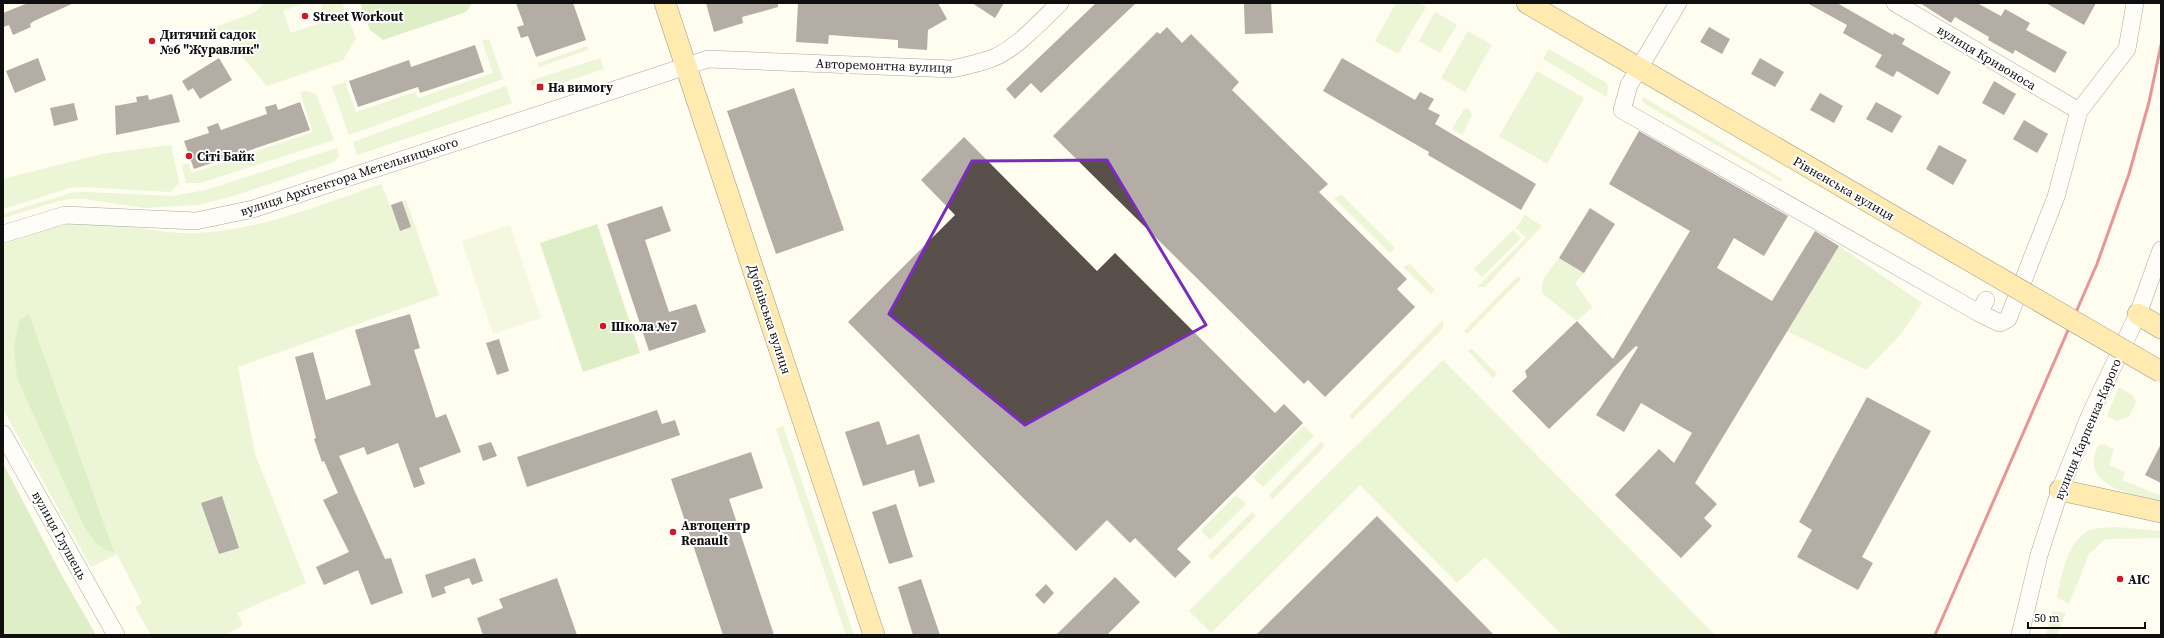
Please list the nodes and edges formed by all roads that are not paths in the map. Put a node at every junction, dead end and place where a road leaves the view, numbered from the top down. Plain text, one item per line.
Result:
1 (665, 3) edge
2 (1060, 3) edge
3 (1527, 3) edge
4 (1678, 3) edge
5 (1895, 3) edge
6 (2135, 3) edge
7 (687, 65) junction
8 (1639, 68) junction
9 (2079, 111) junction
10 (3, 234) edge
11 (2161, 250) edge
12 (2138, 314) junction
13 (2161, 328) edge
14 (2161, 372) edge
15 (3, 434) edge
16 (2060, 490) junction
17 (2161, 512) edge
18 (116, 635) edge
19 (874, 635) edge
20 (2020, 635) edge

1 - 7 main road, Дубнівська вулиця
2 - 7 street, Авторемонтна вулиця
3 - 8 main road, Рівненська вулиця
4 - 8 street
5 - 9 street, вулиця Кривоноса
6 - 9 street
7 - 10 street, вулиця Архітектора Метельницького
7 - 19 main road, Дубнівська вулиця
8 - 9 street
8 - 14 main road, Рівненська вулиця, bridge
11 - 12 street, вулиця Карпенка-Карого
12 - 13 main road
12 - 16 street, вулиця Карпенка-Карого
15 - 18 street, вулиця Глушець
16 - 17 main road
16 - 20 street, вулиця Карпенка-Карого

